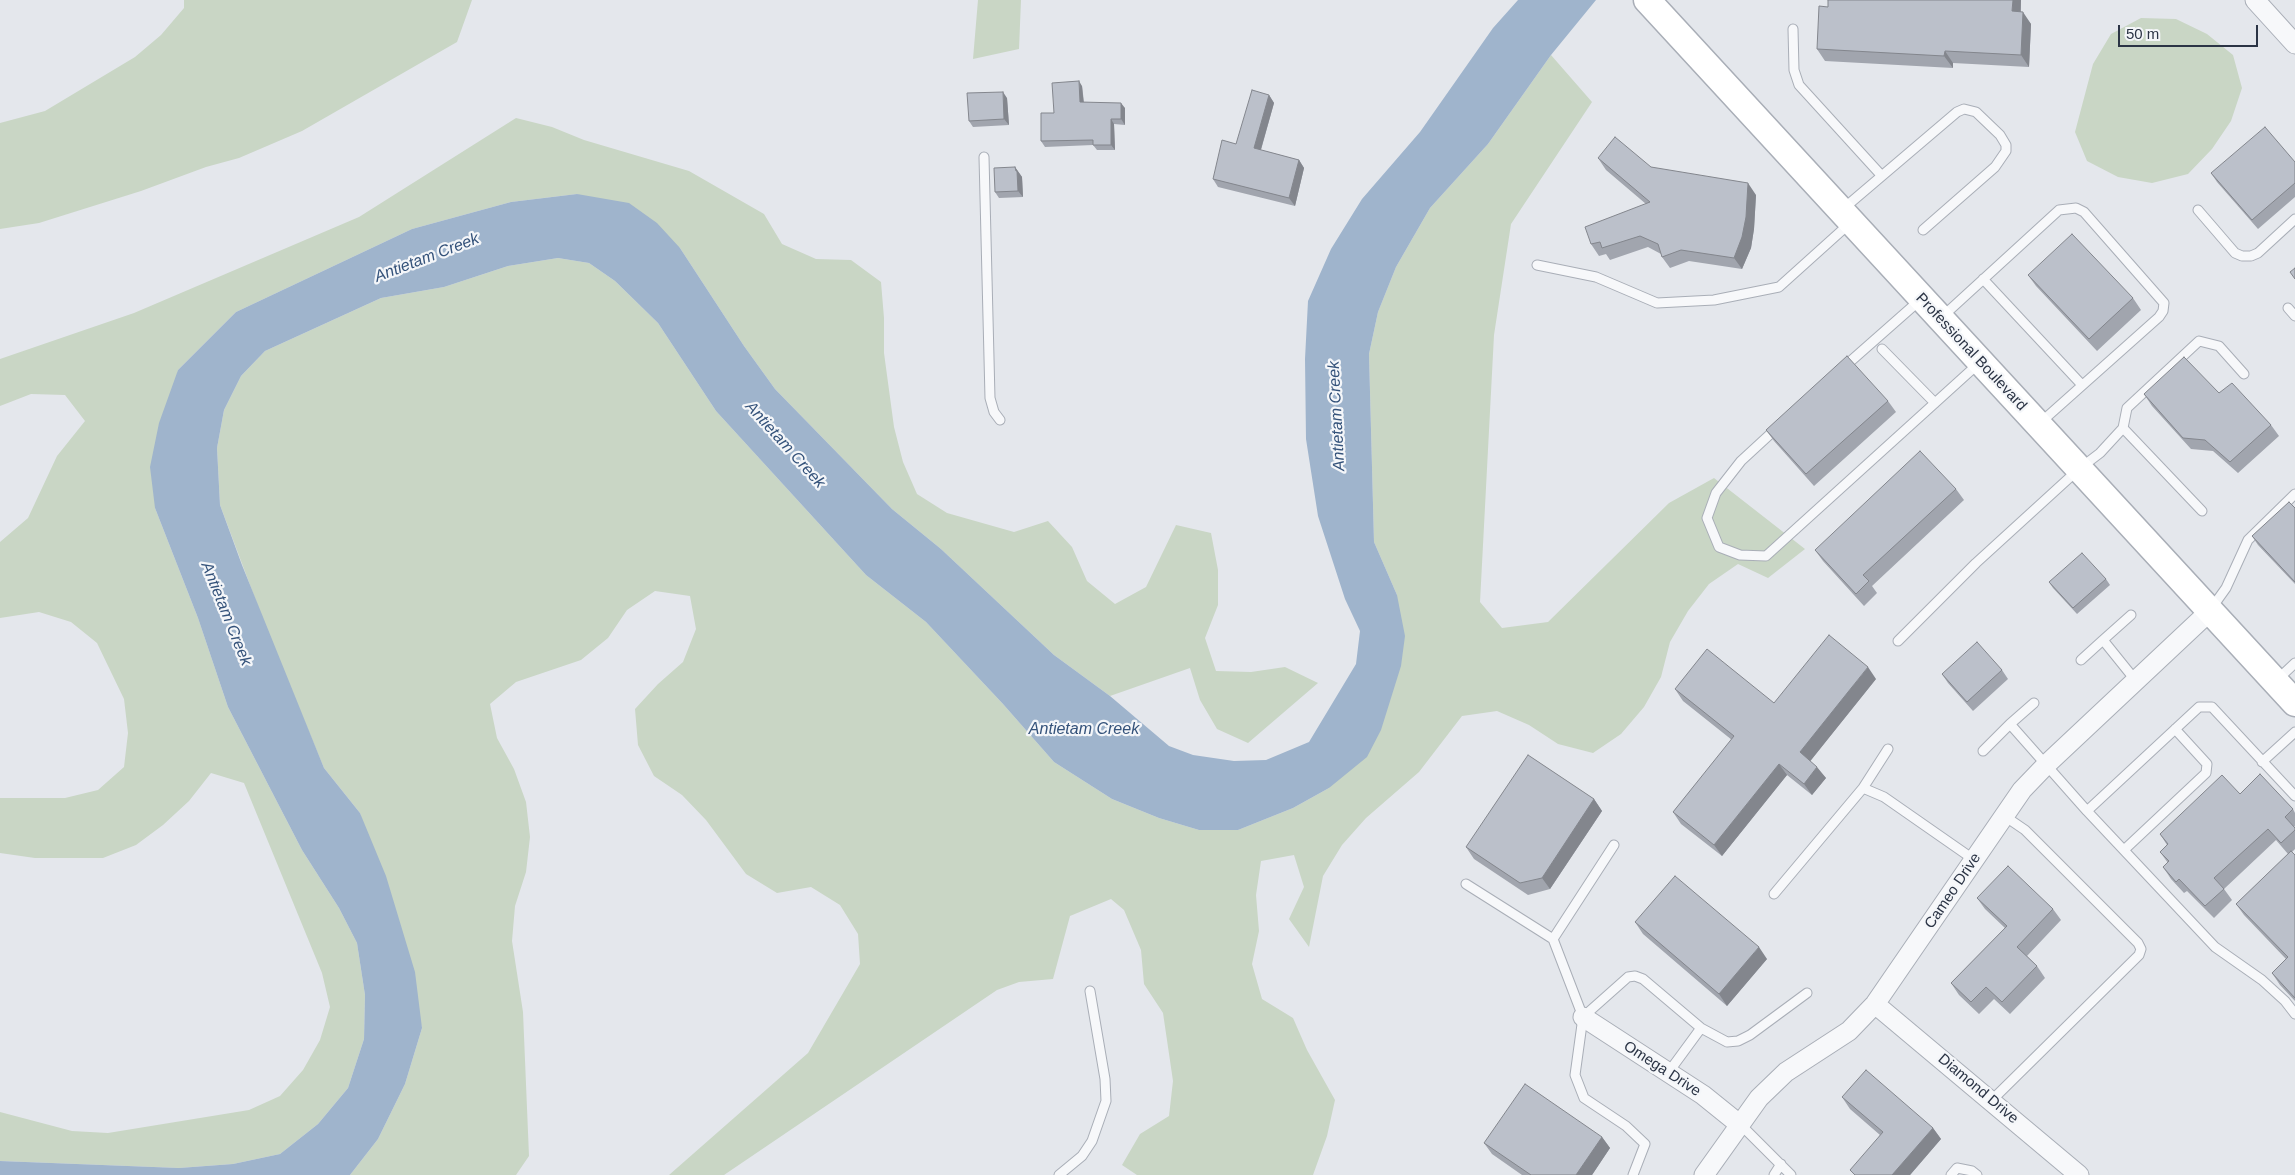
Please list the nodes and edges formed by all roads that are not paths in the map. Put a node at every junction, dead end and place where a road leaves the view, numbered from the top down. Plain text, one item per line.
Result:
1 (1647, 0) edge
2 (2255, 0) edge
3 (1793, 30) dead end
4 (2295, 44) edge
5 (984, 157) dead end
6 (1881, 176) junction
7 (2198, 210) dead end
8 (1846, 217) junction
9 (2295, 219) edge
10 (1923, 230) dead end
11 (1538, 265) dead end
12 (1983, 279) junction
13 (1922, 298) junction
14 (2288, 308) dead end
15 (2295, 316) edge
16 (1940, 319) junction
17 (1882, 349) dead end
18 (1980, 362) junction
19 (1838, 373) edge
20 (2244, 374) dead end
21 (2082, 385) junction
22 (1936, 403) junction
23 (1788, 418) edge
24 (1000, 420) dead end
25 (2038, 425) junction
26 (2123, 428) junction
27 (2079, 469) junction
28 (2295, 494) edge
29 (2202, 511) dead end
30 (2210, 611) junction
31 (2130, 616) dead end
32 (2103, 640) junction
33 (1898, 641) dead end
34 (2081, 660) dead end
35 (2295, 663) edge
36 (2136, 681) junction
37 (2275, 682) junction
38 (2034, 703) dead end
39 (2295, 703) edge
40 (2010, 724) junction
41 (2175, 729) junction
42 (2295, 732) edge
43 (1888, 749) dead end
44 (1983, 751) dead end
45 (2262, 762) junction
46 (2047, 764) junction
47 (1863, 788) junction
48 (2295, 796) edge
49 (2088, 811) junction
50 (2003, 815) junction
51 (1614, 845) dead end
52 (2124, 850) junction
53 (1974, 859) junction
54 (1466, 884) dead end
55 (1774, 894) dead end
56 (1553, 940) junction
57 (1090, 991) dead end
58 (1807, 993) dead end
59 (1876, 1004) junction
60 (2295, 1014) edge
61 (1583, 1017) junction
62 (1701, 1028) junction
63 (1668, 1073) junction
64 (1992, 1100) junction
65 (1739, 1124) junction
66 (1781, 1164) junction
67 (1059, 1175) edge
68 (1633, 1175) edge
69 (1704, 1175) edge
70 (1774, 1175) edge
71 (1791, 1175) edge
72 (1951, 1175) edge
73 (1977, 1175) edge
74 (2079, 1175) edge

1 - 8 street, Professional Boulevard
2 - 4 street
3 - 6 lane
5 - 24 lane
6 - 8 lane
6 - 10 lane
7 - 9 lane
8 - 11 lane
8 - 13 street, Professional Boulevard
12 - 16 lane
12 - 21 lane
12 - 21 lane
13 - 16 street, Professional Boulevard
13 - 19 lane
14 - 15 lane
16 - 18 street, Professional Boulevard
17 - 22 lane
18 - 22 lane
18 - 25 street, Professional Boulevard
20 - 26 lane
21 - 25 lane
22 - 23 lane
25 - 27 street, Professional Boulevard
26 - 27 lane
26 - 29 lane
27 - 30 street, Professional Boulevard
27 - 33 lane
28 - 30 lane
30 - 36 street, Cameo Drive
30 - 37 street, Professional Boulevard
31 - 32 lane
32 - 34 lane
32 - 36 lane
35 - 37 lane
36 - 46 street, Cameo Drive
37 - 39 street, Professional Boulevard
38 - 40 lane
40 - 44 lane
40 - 46 lane
41 - 45 lane
41 - 49 lane
41 - 52 lane
42 - 45 lane
43 - 47 lane
45 - 48 lane
46 - 49 lane
46 - 50 street, Cameo Drive
47 - 53 lane
47 - 55 lane
49 - 52 lane
50 - 53 street, Cameo Drive
50 - 64 lane
51 - 56 lane
52 - 60 lane
53 - 59 street, Cameo Drive
54 - 56 lane
56 - 61 lane
57 - 67 lane
58 - 62 lane
59 - 64 street, Diamond Drive
59 - 65 street, Cameo Drive
61 - 62 lane
61 - 63 street, Omega Drive
61 - 68 lane
62 - 63 lane
63 - 65 street, Omega Drive
64 - 74 street, Diamond Drive
65 - 66 lane
65 - 69 street, Cameo Drive
66 - 70 lane
66 - 71 lane
72 - 73 lane

